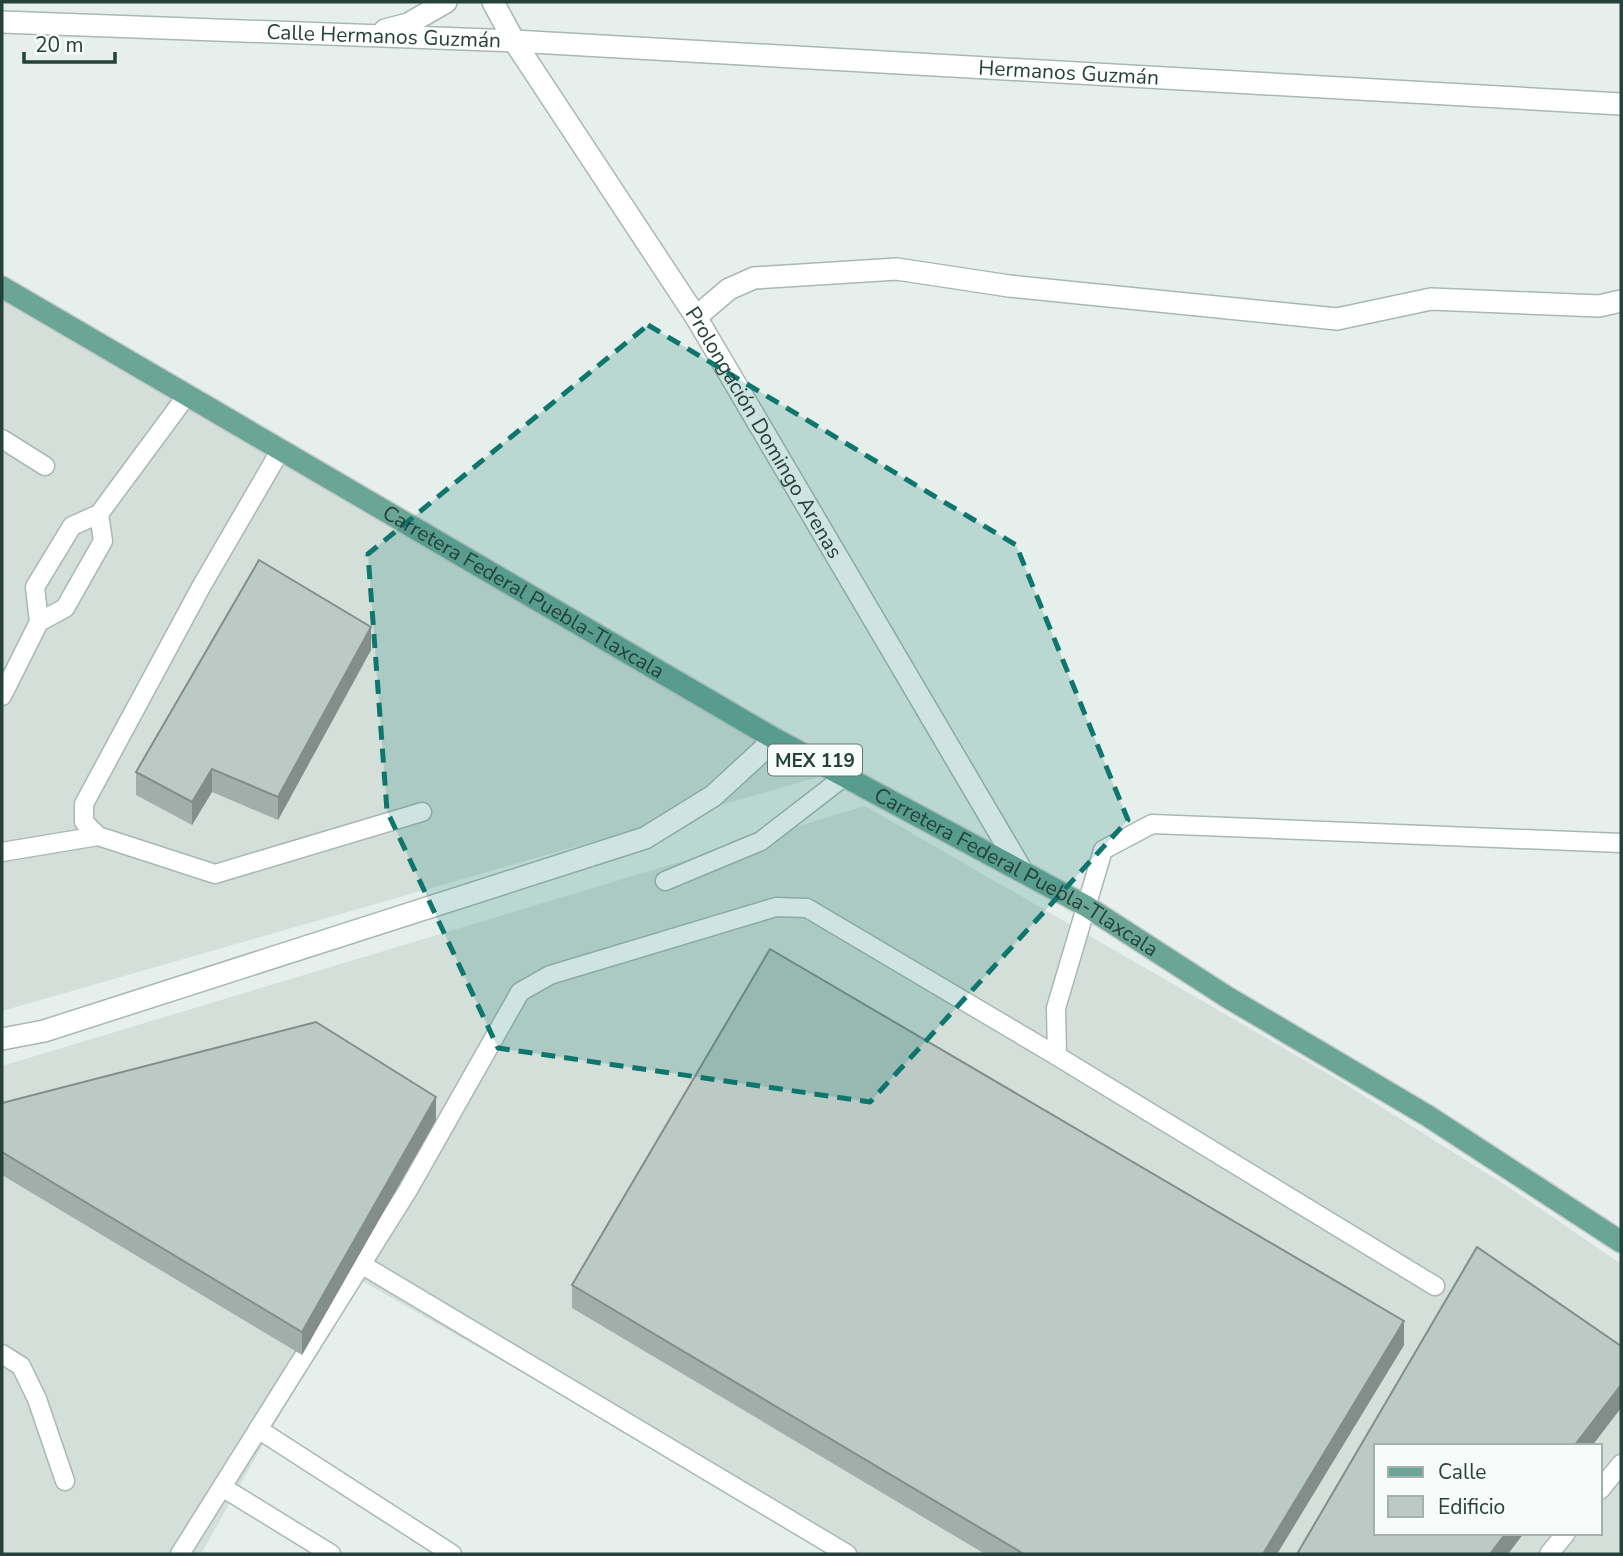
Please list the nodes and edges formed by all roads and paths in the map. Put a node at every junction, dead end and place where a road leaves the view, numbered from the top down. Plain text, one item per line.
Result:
1 (446, 2) edge
2 (493, 2) edge
3 (2, 22) edge
4 (366, 35) junction
5 (514, 41) junction
6 (1621, 104) edge
7 (2, 287) edge
8 (1621, 301) edge
9 (696, 317) junction
10 (187, 395) junction
11 (2, 439) edge
12 (280, 451) junction
13 (45, 466) dead end
14 (99, 514) junction
15 (39, 622) junction
16 (7, 674) edge
17 (2, 696) edge
18 (775, 738) junction
19 (845, 776) junction
20 (422, 811) dead end
21 (98, 836) junction
22 (1621, 843) edge
23 (2, 852) edge
24 (1022, 871) junction
25 (665, 881) dead end
26 (1086, 906) junction
27 (2, 1039) edge
28 (1057, 1056) junction
29 (1621, 1242) edge
30 (361, 1264) junction
31 (1435, 1286) dead end
32 (2, 1354) edge
33 (258, 1430) junction
34 (1621, 1464) edge
35 (65, 1481) dead end
36 (222, 1487) junction
37 (1602, 1488) edge
38 (1564, 1535) edge
39 (180, 1554) edge
40 (331, 1554) edge
41 (452, 1554) edge
42 (847, 1554) edge
43 (1549, 1554) edge

1 - 4 street
2 - 5 street, Prolongación Domingo Arenas
3 - 4 street, Calle Hermanos Guzmán
4 - 5 street, Calle Hermanos Guzmán
5 - 6 street, Hermanos Guzmán
5 - 9 street, Prolongación Domingo Arenas
7 - 10 main road, Carretera Federal Puebla-Tlaxcala / MEX 119
8 - 9 street
9 - 24 street, Prolongación Domingo Arenas
10 - 12 main road, Carretera Federal Puebla-Tlaxcala / MEX 119
10 - 14 lane
11 - 13 lane
12 - 18 main road, Carretera Federal Puebla-Tlaxcala / MEX 119
12 - 21 lane
14 - 15 lane
14 - 15 lane
15 - 16 lane
16 - 17 lane
18 - 19 main road, Carretera Federal Puebla-Tlaxcala / MEX 119
18 - 27 street
19 - 24 main road, Carretera Federal Puebla-Tlaxcala / MEX 119
19 - 25 lane
20 - 21 lane
21 - 23 lane
22 - 26 lane
24 - 26 main road, Carretera Federal Puebla-Tlaxcala / MEX 119
26 - 28 lane
26 - 29 main road, Carretera Federal Puebla-Tlaxcala / MEX 119
28 - 30 lane
28 - 31 lane
30 - 33 lane
30 - 42 lane
32 - 35 lane
33 - 36 lane
33 - 41 lane
34 - 37 lane
36 - 39 lane
36 - 40 lane
38 - 43 lane

